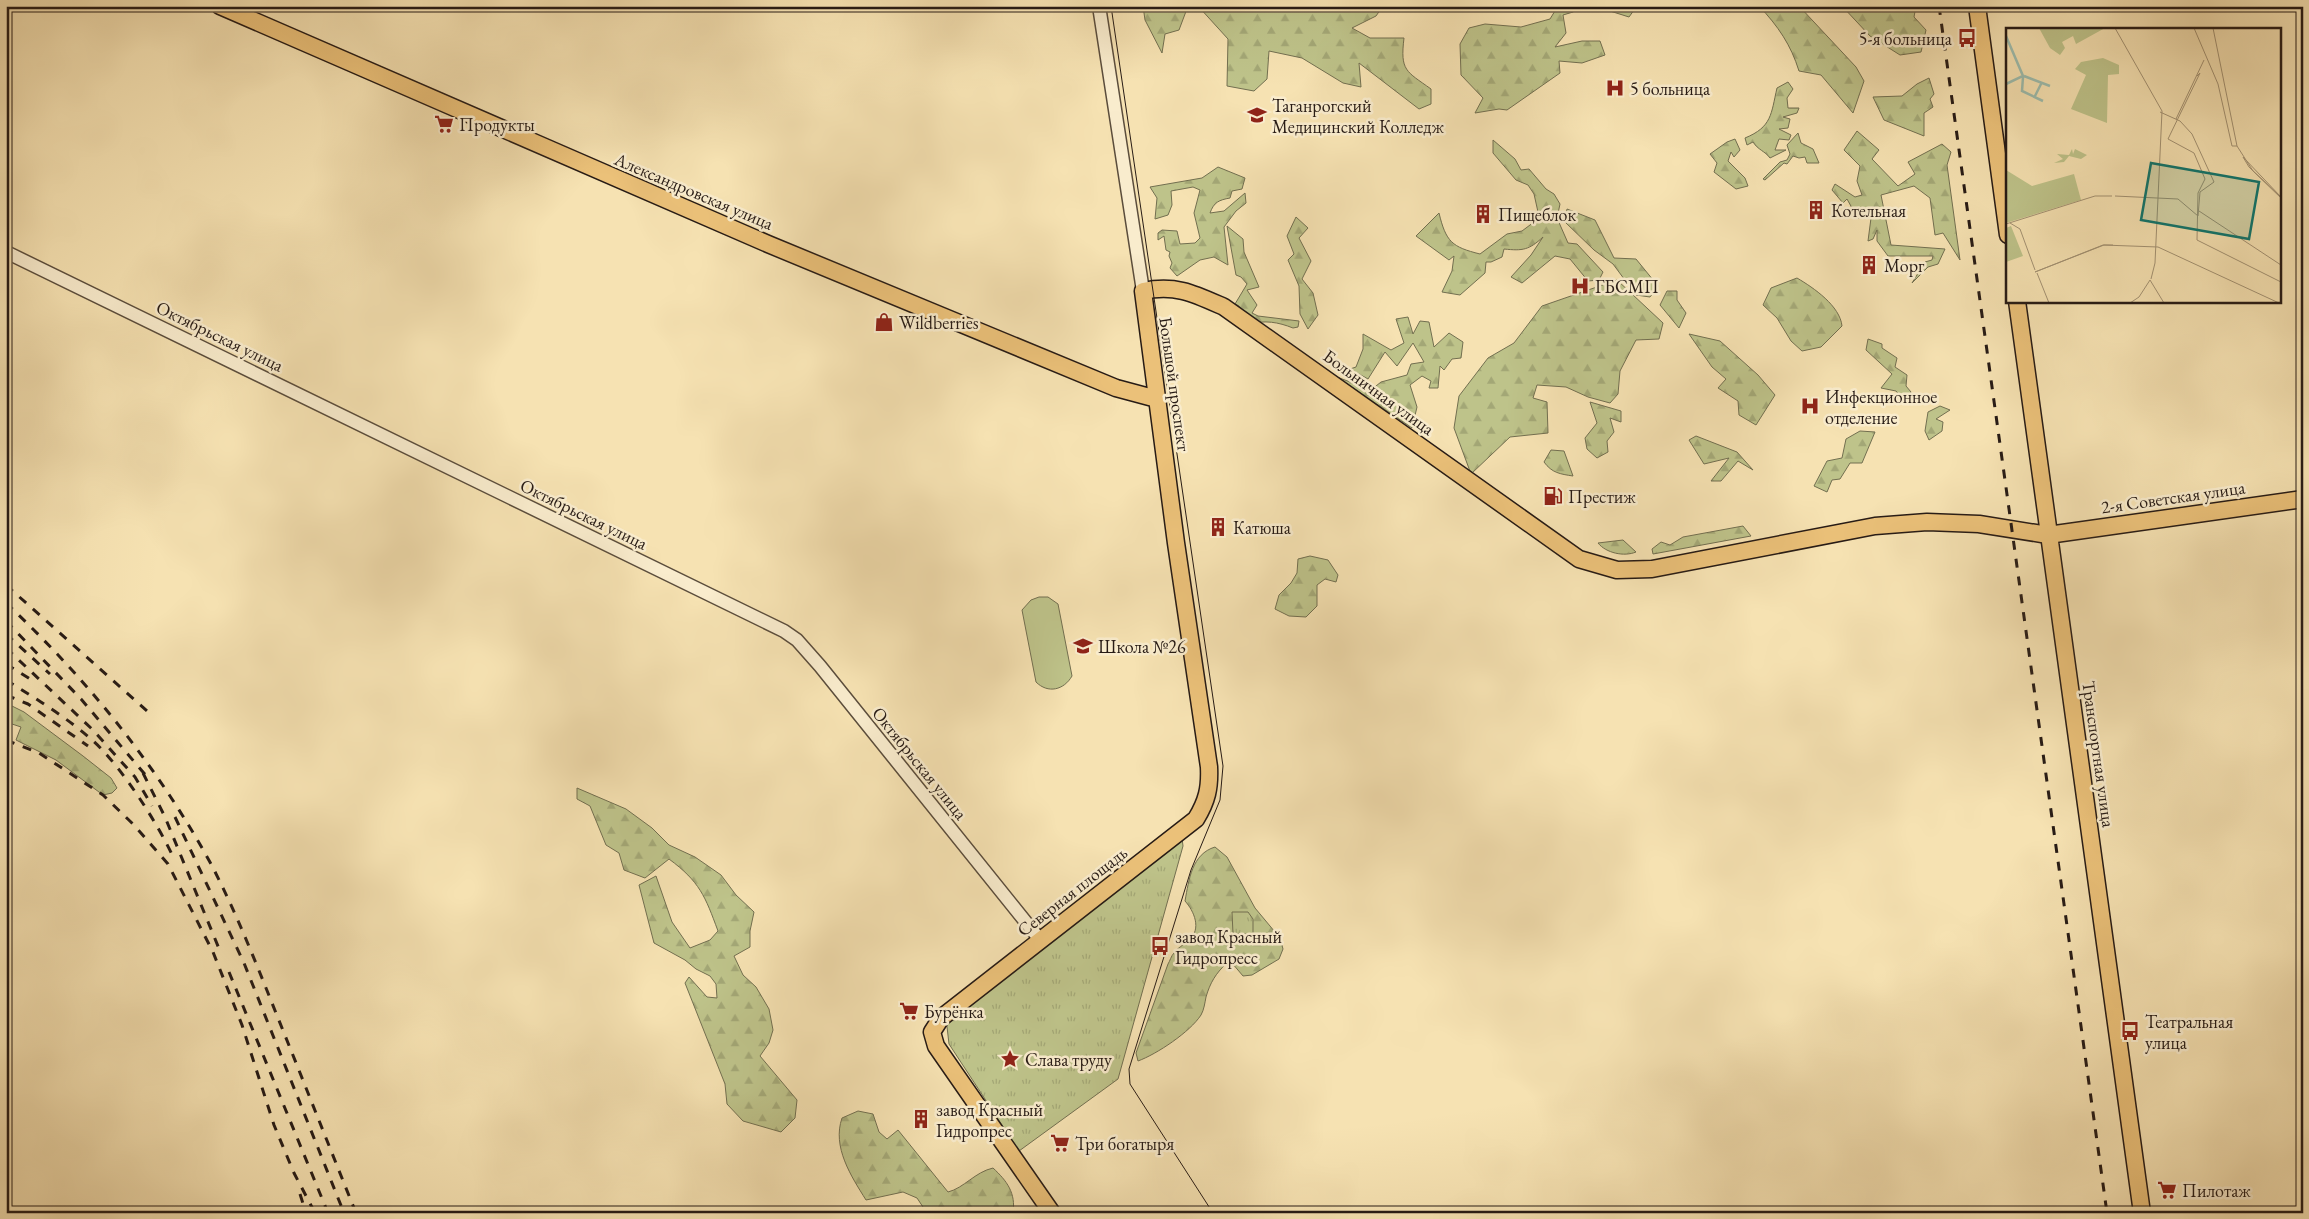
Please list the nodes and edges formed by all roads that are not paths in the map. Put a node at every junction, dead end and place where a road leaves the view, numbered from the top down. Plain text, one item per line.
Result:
1 (220, 6) edge
2 (1099, 6) edge
3 (1977, 6) edge
4 (2006, 220) edge
5 (6, 252) edge
6 (1143, 291) junction
7 (2017, 302) edge
8 (1157, 399) junction
9 (2303, 499) edge
10 (2048, 535) junction
11 (1210, 766) joint
12 (1041, 941) junction
13 (1052, 1213) edge
14 (2142, 1213) edge

1 - 8 main road, Александровская улица
2 - 6 street, Большой проспект
3 - 4 main road
5 - 12 street, Октябрьская улица
6 - 8 main road, Большой проспект
6 - 10 main road, Больничная улица
7 - 10 main road, Транспортная улица
8 - 11 main road, Большой проспект
9 - 10 main road, 2-я Советская улица
10 - 14 main road, Транспортная улица
11 - 12 main road, Северная площадь
12 - 13 main road, Северная площадь

